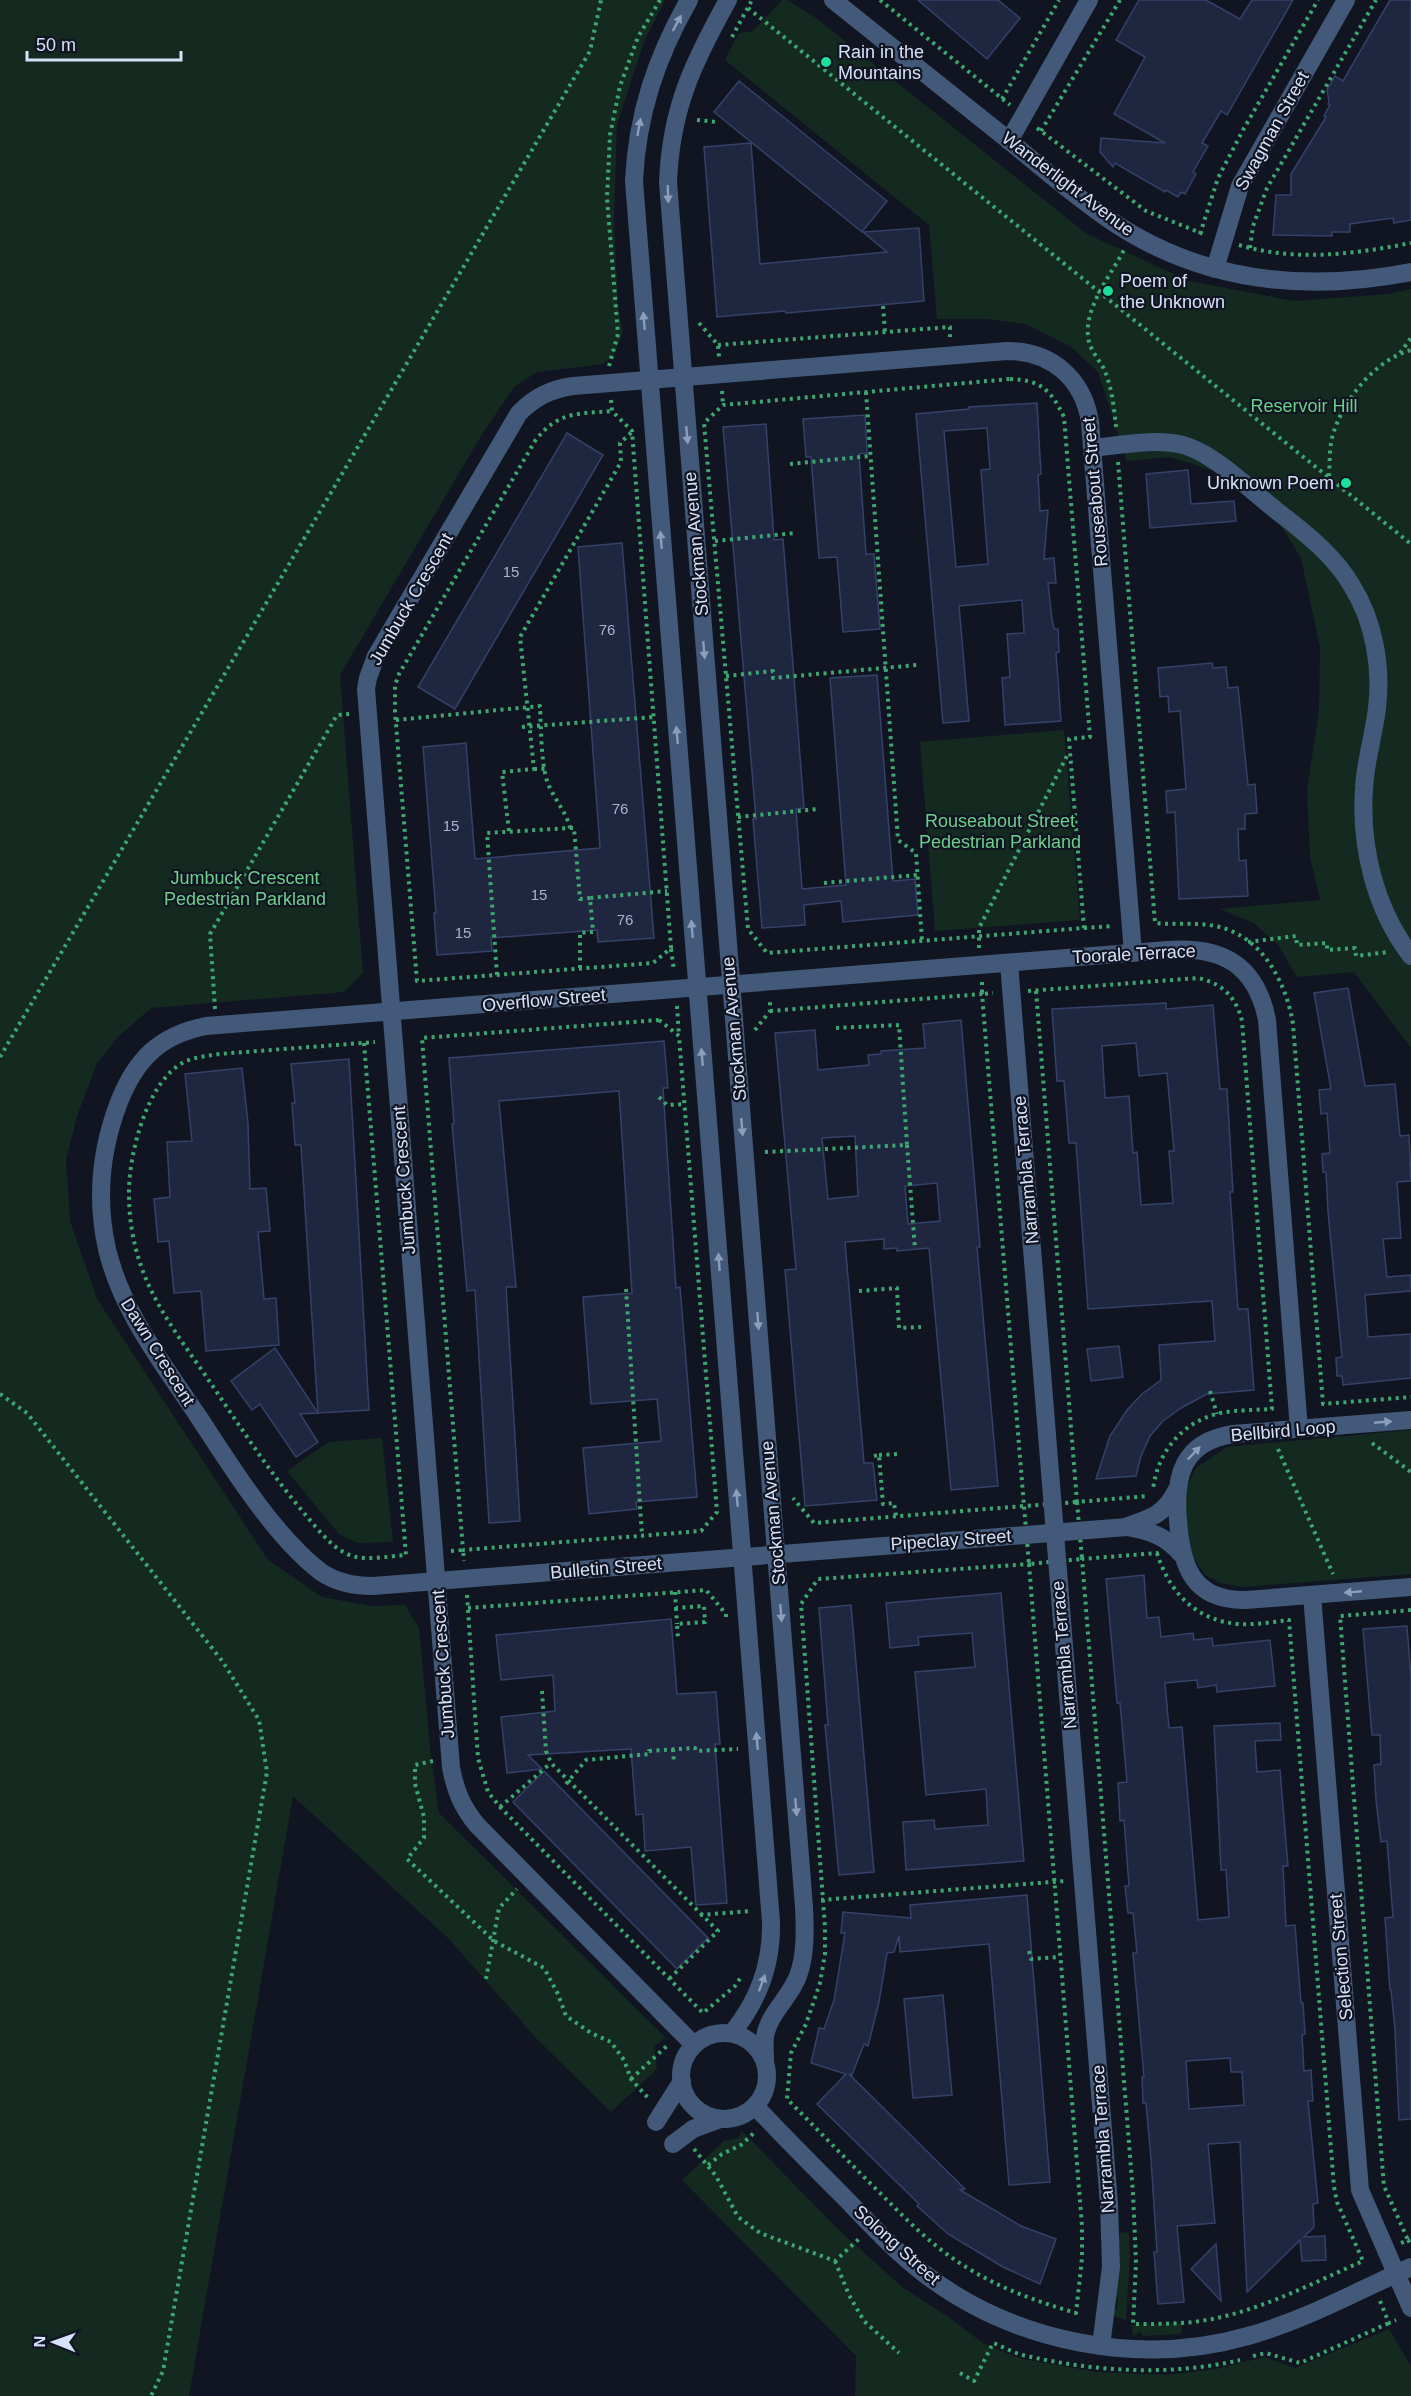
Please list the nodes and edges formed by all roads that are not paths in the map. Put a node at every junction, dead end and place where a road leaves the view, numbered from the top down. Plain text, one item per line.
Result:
1 (689, 0) edge
2 (728, 0) edge
3 (833, 0) edge
4 (1089, 0) edge
5 (1346, 0) edge
6 (1009, 141) junction
7 (1215, 269) junction
8 (1411, 272) edge
9 (665, 378) junction
10 (1092, 448) junction
11 (1132, 953) junction
12 (1409, 953) edge
13 (1009, 963) junction
14 (731, 985) junction
15 (697, 987) junction
16 (391, 1012) junction
17 (1411, 1420) edge
18 (1299, 1429) junction
19 (1176, 1491) junction
20 (1127, 1527) junction
21 (1054, 1532) junction
22 (776, 1554) junction
23 (1181, 1554) junction
24 (742, 1557) junction
25 (436, 1581) junction
26 (1411, 1587) edge
27 (1312, 1595) junction
28 (732, 2033) junction
29 (694, 2045) junction
30 (765, 2060) junction
31 (682, 2081) junction
32 (755, 2106) junction
33 (659, 2118) road end
34 (720, 2119) junction
35 (678, 2140) road end
36 (1403, 2270) edge
37 (1411, 2308) edge
38 (1101, 2346) junction

9 -> 1 street, Stockman Avenue
2 -> 9 street, Stockman Avenue
3 - 6 street, Wanderlight Avenue
4 - 6 street
5 - 7 street, Swagman Street
6 - 7 street, Wanderlight Avenue
7 - 8 street, Wanderlight Avenue
9 - 10 street, Rouseabout Street
9 -> 14 street, Stockman Avenue
15 -> 9 street, Stockman Avenue
9 - 16 street, Jumbuck Crescent
10 - 11 street, Rouseabout Street
10 - 12 street
11 - 13 street, Toorale Terrace
11 - 18 street, Toorale Terrace
13 - 14 street, Toorale Terrace
13 - 21 street, Narrambla Terrace
14 - 15 street, Toorale Terrace
14 -> 22 street, Stockman Avenue
15 - 16 street, Overflow Street
24 -> 15 street, Stockman Avenue
16 - 25 street, Jumbuck Crescent
16 - 25 street, Dawn Crescent
18 -> 17 street, Bellbird Loop
19 -> 18 street, Bellbird Loop
19 - 20 street, Pipeclay Street
19 - 23 street, Bellbird Loop
20 - 21 street, Pipeclay Street
20 - 23 street, Pipeclay Street
21 - 22 street, Pipeclay Street
21 - 38 street, Narrambla Terrace
22 - 24 street, Bulletin Street
22 -> 30 street, Stockman Avenue
23 - 27 street, Bellbird Loop
24 - 25 street, Bulletin Street
28 -> 24 street, Stockman Avenue
25 - 29 street, Jumbuck Crescent
26 -> 27 street, Bellbird Loop
27 - 36 street, Selection Street
28 - 29 street
28 - 30 street
29 - 31 street
30 - 32 street
31 - 33 street
31 - 34 street
32 - 34 street
32 - 38 street, Solong Street
34 - 35 street
36 - 37 street, Selection Street
36 - 38 street, Solong Street

